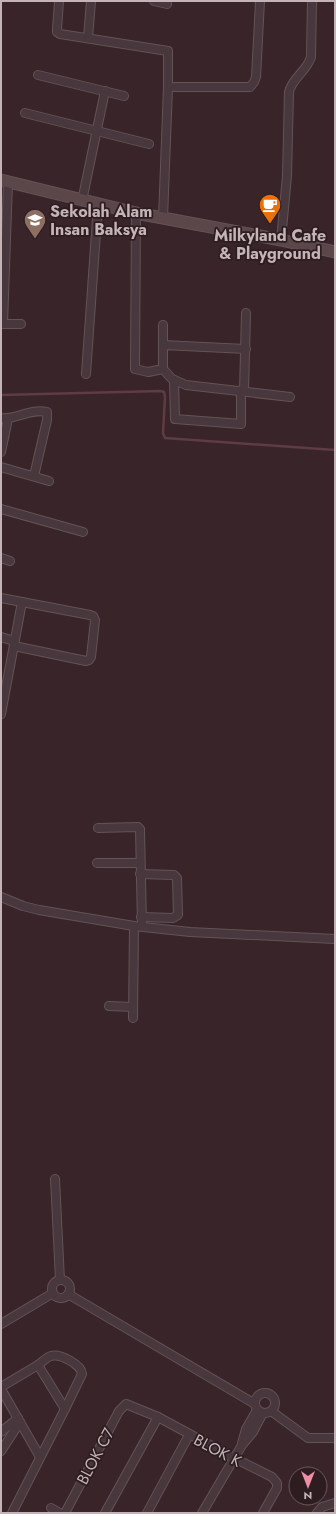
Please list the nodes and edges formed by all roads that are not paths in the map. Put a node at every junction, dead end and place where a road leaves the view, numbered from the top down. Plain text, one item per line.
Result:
1 (59, 1) edge
2 (91, 1) edge
3 (154, 1) edge
4 (260, 1) edge
5 (312, 1) edge
6 (167, 4) dead end
7 (88, 38) junction
8 (38, 75) dead end
9 (168, 87) junction
10 (105, 91) junction
11 (124, 96) dead end
12 (25, 113) dead end
13 (96, 131) junction
14 (149, 144) dead end
15 (4, 181) edge
16 (82, 201) junction
17 (98, 204) junction
18 (136, 213) junction
19 (163, 218) junction
20 (281, 240) junction
21 (335, 252) edge
22 (246, 313) dead end
23 (2, 324) edge
24 (21, 324) dead end
25 (163, 325) dead end
26 (163, 345) junction
27 (246, 349) junction
28 (163, 369) junction
29 (86, 374) dead end
30 (174, 380) junction
31 (242, 391) junction
32 (290, 397) dead end
33 (5, 418) edge
34 (1, 452) edge
35 (1, 467) edge
36 (34, 476) junction
37 (49, 481) dead end
38 (1, 509) edge
39 (83, 532) dead end
40 (1, 558) edge
41 (10, 560) dead end
42 (1, 598) edge
43 (22, 602) junction
44 (1, 637) edge
45 (14, 643) junction
46 (4, 681) edge
47 (1, 714) edge
48 (98, 828) dead end
49 (96, 863) dead end
50 (140, 863) junction
51 (140, 874) junction
52 (1, 898) edge
53 (141, 917) junction
54 (138, 926) junction
55 (335, 939) edge
56 (108, 1006) dead end
57 (133, 1008) junction
58 (133, 1018) dead end
59 (55, 1179) dead end
60 (60, 1280) junction
61 (53, 1293) junction
62 (68, 1294) junction
63 (1, 1324) edge
64 (38, 1365) junction
65 (1, 1388) edge
66 (128, 1404) joint
67 (66, 1409) junction
68 (262, 1409) junction
69 (158, 1417) junction
70 (19, 1420) junction
71 (1, 1432) edge
72 (189, 1435) junction
73 (335, 1438) edge
74 (1, 1451) edge
75 (40, 1457) junction
76 (234, 1458) junction
77 (335, 1503) edge
78 (51, 1508) dead end
79 (12, 1513) edge
80 (60, 1513) edge
81 (65, 1513) edge
82 (105, 1513) edge
83 (147, 1513) edge
84 (202, 1513) edge
85 (263, 1513) edge
86 (317, 1513) edge

1 - 7 street
2 - 7 street
3 - 6 street
4 - 9 street
5 - 20 street
7 - 9 street
8 - 10 street
9 - 19 street
10 - 11 street
10 - 13 street
12 - 13 street
13 - 14 street
13 - 16 street
15 - 16 main road
15 - 23 street
16 - 17 main road
17 - 18 main road
17 - 29 street
18 - 19 main road
18 - 28 street
19 - 20 main road
20 - 21 main road
22 - 27 street
23 - 24 street
25 - 26 street
26 - 27 street
26 - 28 street
27 - 31 street
28 - 30 street
30 - 31 street
30 - 31 street
31 - 32 street
33 - 34 street
33 - 36 street
35 - 36 street
36 - 37 street
38 - 39 street
40 - 41 street
42 - 43 street
43 - 45 street
43 - 45 street
44 - 45 street
45 - 46 street
46 - 47 street
48 - 50 street
49 - 50 street
50 - 51 street
51 - 53 street
51 - 53 street
52 - 54 street
53 - 54 street
54 - 55 street
54 - 57 street
56 - 57 street
57 - 58 street
59 - 60 street
60 - 61 street
60 - 62 street
61 - 62 street
61 - 63 street
62 - 68 street
64 - 65 street
64 - 67 street
64 - 67 street
65 - 70 street
66 - 69 street, BLOK K
66 - 81 street, BLOK C7
67 - 75 street
68 - 73 street
68 - 76 street
69 - 72 street, BLOK K
69 - 82 street
70 - 71 street
70 - 74 street
70 - 75 street
72 - 76 street, BLOK K
72 - 83 street
75 - 79 street
76 - 84 street
76 - 85 street, BLOK K
77 - 86 street
78 - 80 street

